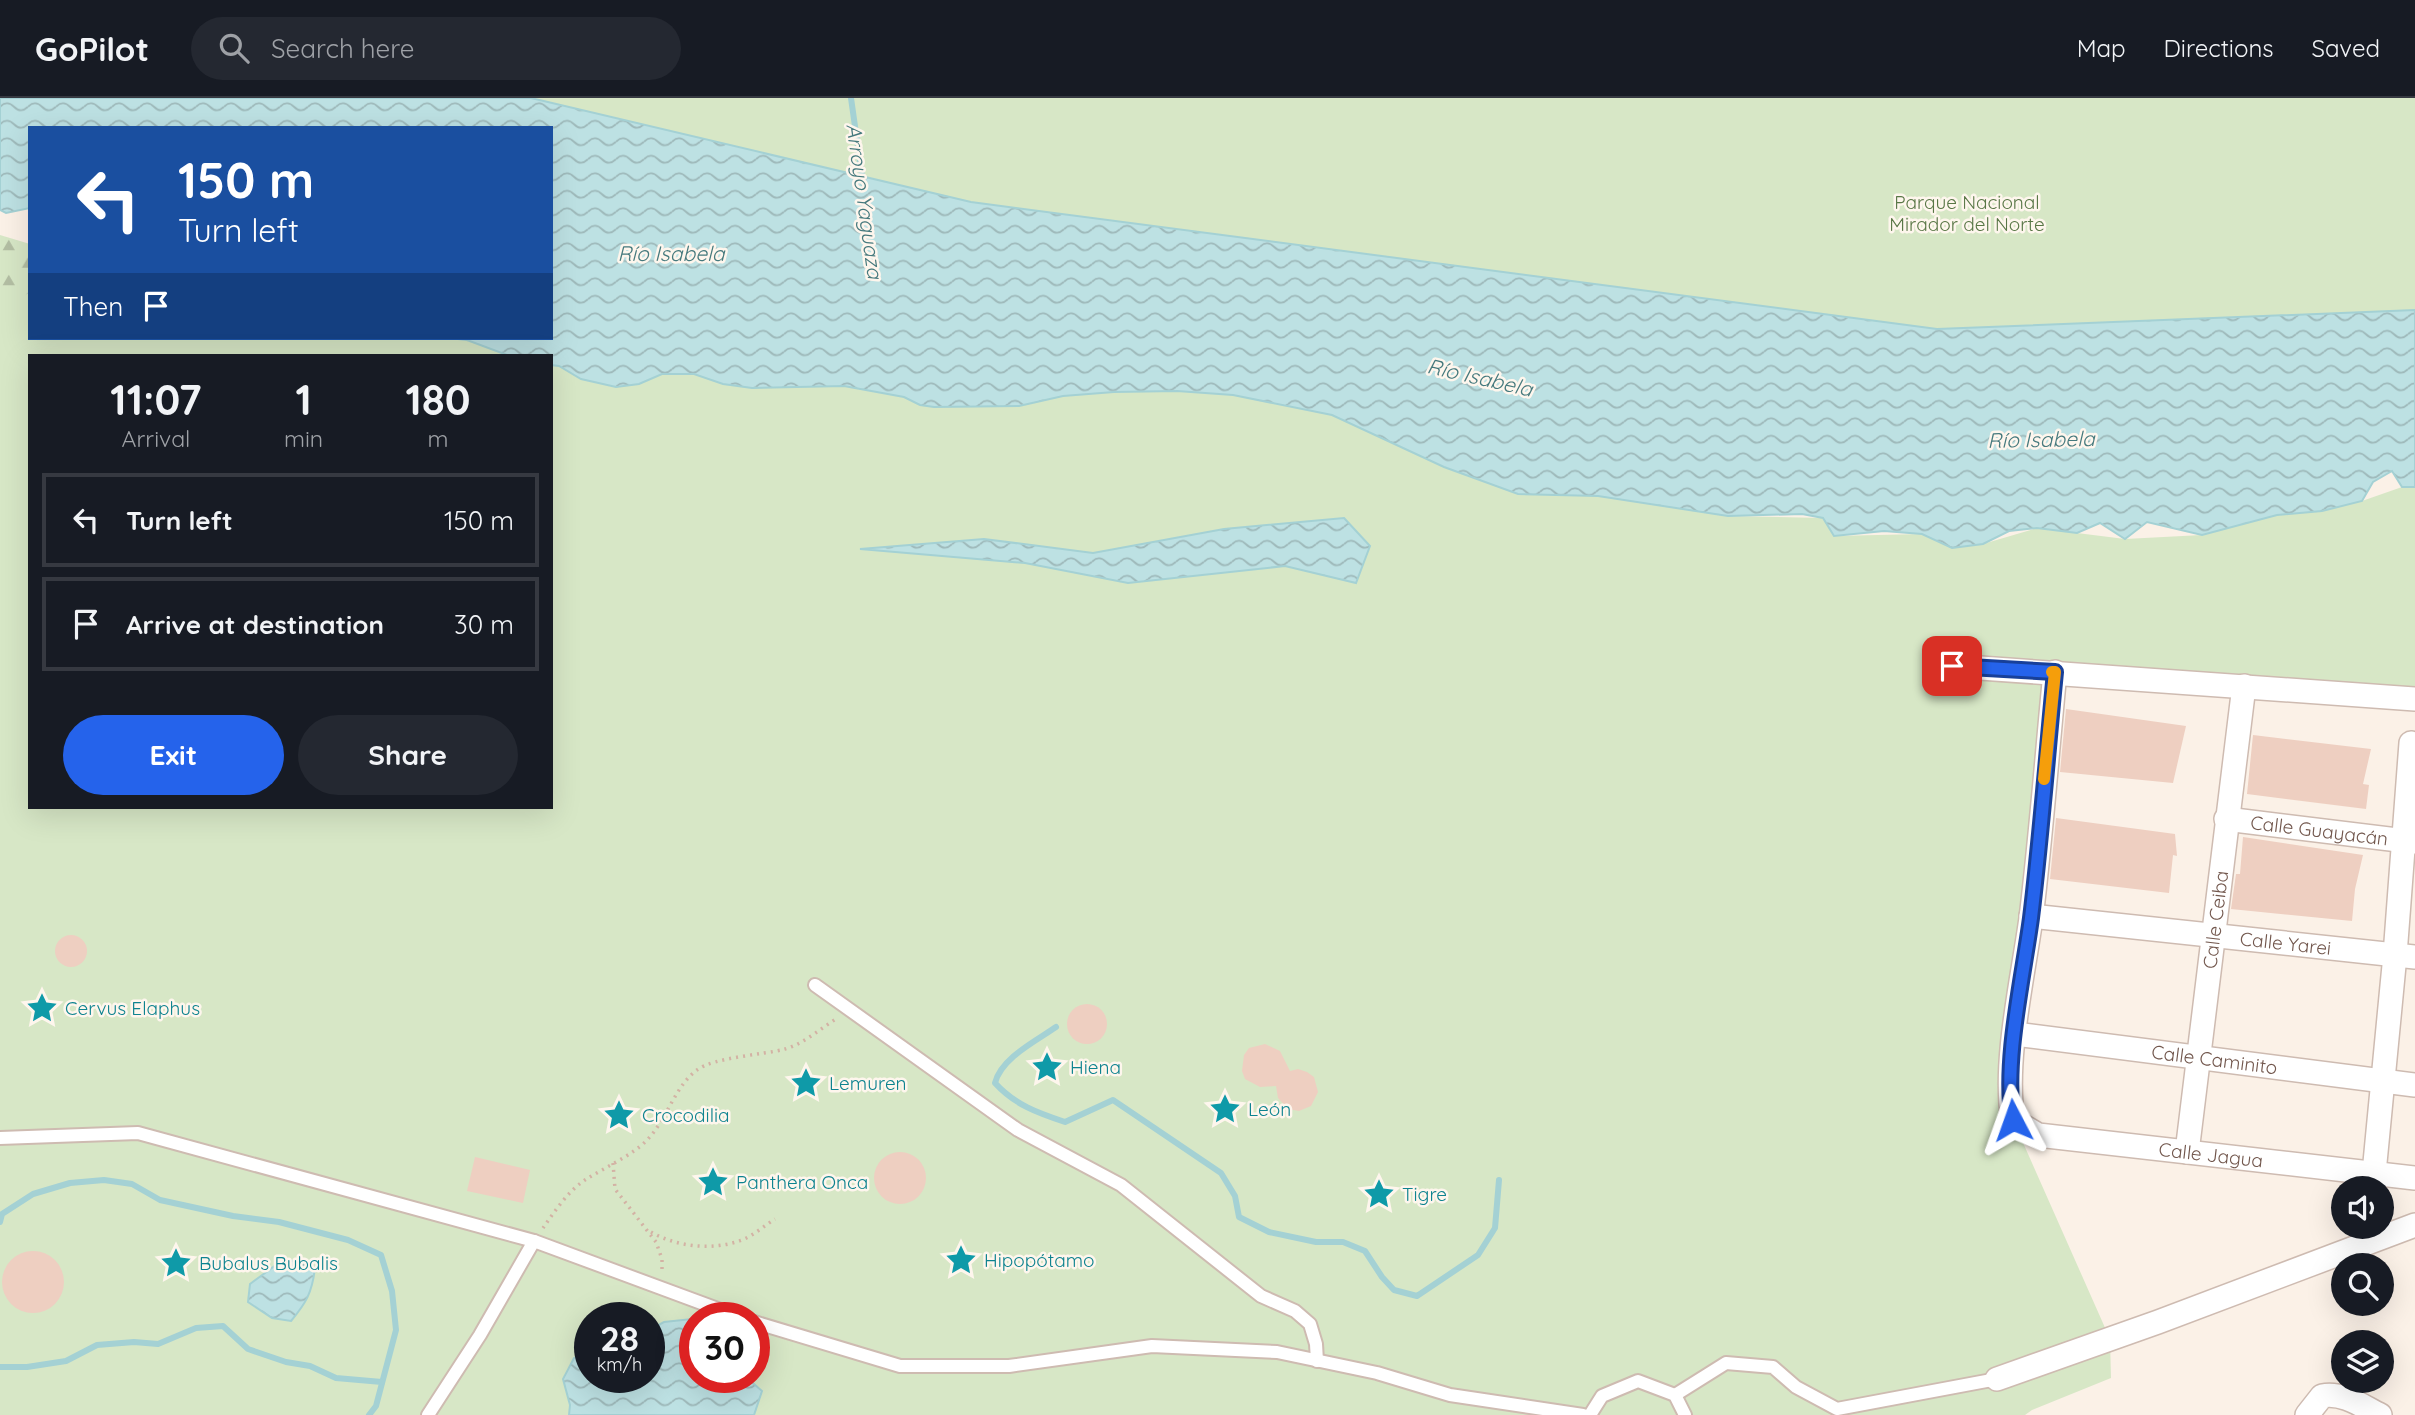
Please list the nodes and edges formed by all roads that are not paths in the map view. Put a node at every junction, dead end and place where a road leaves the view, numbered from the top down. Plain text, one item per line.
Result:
1 (1952, 666) dead end
2 (2055, 672) junction
3 (2244, 685) junction
4 (2415, 699) edge
5 (2411, 743) dead end
6 (2226, 819) junction
7 (2410, 842) edge
8 (2031, 916) junction
9 (2213, 934) junction
10 (2405, 956) edge
11 (815, 985) dead end
12 (2015, 1034) junction
13 (2199, 1058) junction
14 (2383, 1081) junction
15 (2415, 1085) edge
16 (0, 1138) edge
17 (2187, 1153) junction
18 (2374, 1174) junction
19 (2415, 1178) edge
20 (2415, 1225) edge
21 (534, 1241) junction
22 (699, 1302) edge
23 (770, 1327) edge
24 (1317, 1361) junction
25 (1997, 1379) joint
26 (2331, 1393) edge
27 (2351, 1393) edge
28 (1675, 1395) junction
29 (428, 1415) edge
30 (1583, 1415) edge
31 (1590, 1415) edge
32 (1685, 1415) edge
33 (2308, 1415) edge
34 (2380, 1415) edge

1 - 2 street
2 - 3 street
2 - 8 street
3 - 4 street
3 - 6 street, Calle Ceiba
5 - 7 street
6 - 7 street, Calle Guayacán
6 - 9 street, Calle Ceiba
7 - 10 street
8 - 9 street, Calle Yarei
8 - 12 street
9 - 10 street, Calle Yarei
9 - 13 street, Calle Ceiba
10 - 14 street
11 - 24 lane
12 - 13 street, Calle Caminito
12 - 17 street, Calle Jagua
13 - 14 street, Calle Caminito
13 - 17 street, Calle Ceiba
14 - 15 street, Calle Caminito
14 - 18 street
16 - 21 lane
17 - 18 street, Calle Jagua
18 - 19 street, Calle Jagua
20 - 25 street
21 - 22 lane
21 - 29 lane
23 - 24 lane
24 - 30 lane
25 - 28 lane
26 - 33 street
27 - 34 street
28 - 31 lane
28 - 32 lane

